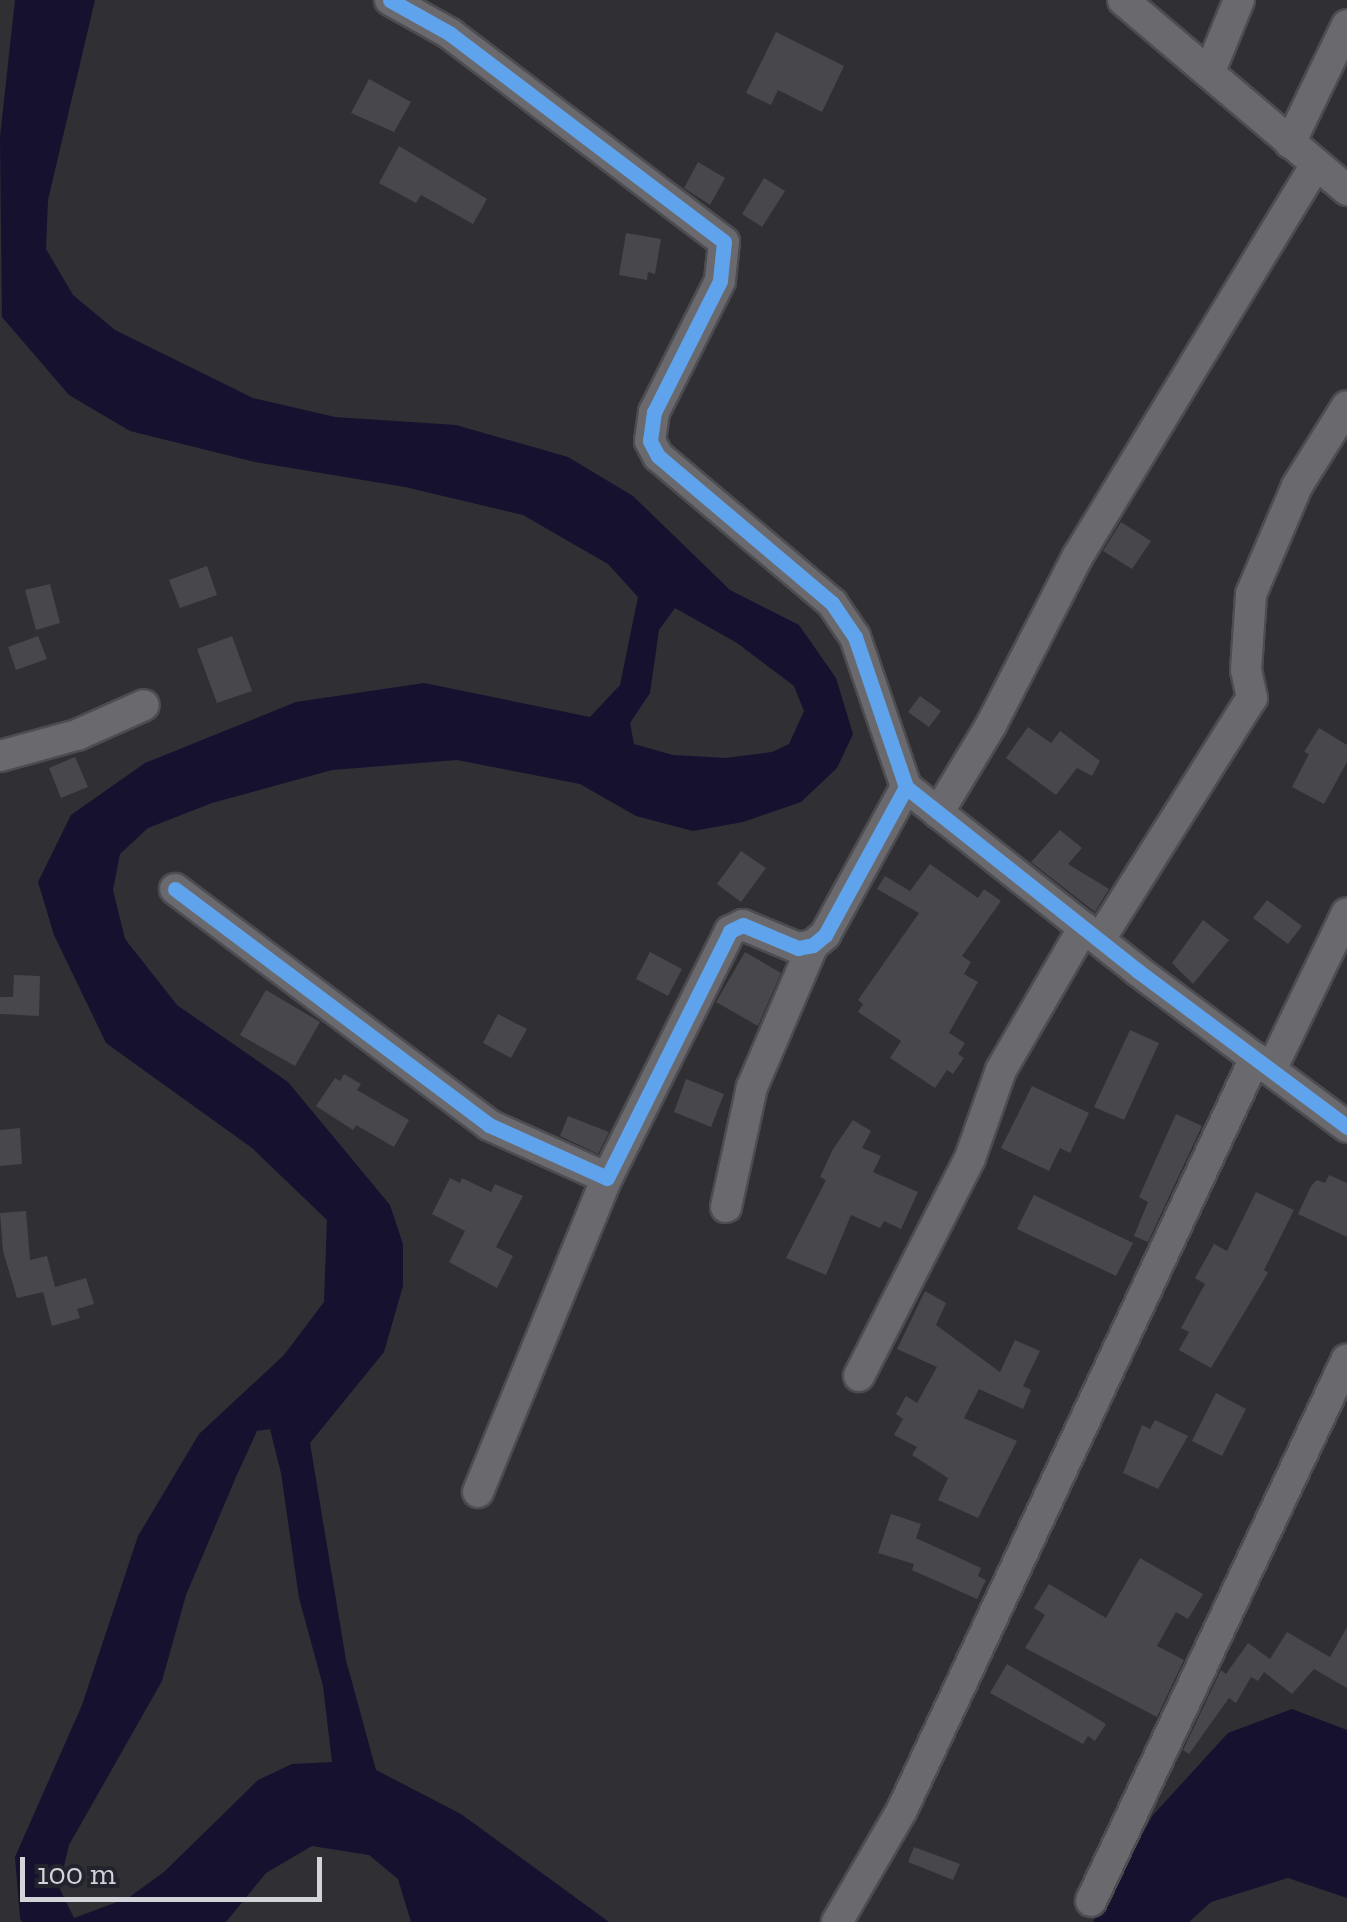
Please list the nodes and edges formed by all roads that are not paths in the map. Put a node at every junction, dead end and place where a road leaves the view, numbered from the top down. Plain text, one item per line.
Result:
1 (390, 0) edge
2 (1123, 0) edge
3 (1238, 0) edge
4 (1347, 25) edge
5 (1210, 70) junction
6 (1290, 143) junction
7 (1316, 166) junction
8 (1347, 190) edge
9 (1347, 406) edge
10 (144, 705) dead end
11 (0, 756) edge
12 (906, 786) junction
13 (938, 812) junction
14 (175, 889) dead end
15 (1347, 913) edge
16 (1092, 933) junction
17 (814, 945) junction
18 (1263, 1064) junction
19 (1347, 1127) edge
20 (606, 1178) junction
21 (726, 1206) dead end
22 (1347, 1360) edge
23 (858, 1376) dead end
24 (478, 1492) dead end
25 (1091, 1901) dead end
26 (838, 1922) edge

1 - 12 street
2 - 5 street
3 - 5 street
4 - 6 street
5 - 6 street
6 - 7 street
7 - 8 street
7 - 13 street
9 - 16 street
10 - 11 street
12 - 13 street
12 - 17 street
13 - 16 street
14 - 20 street
15 - 18 street
16 - 18 street
16 - 23 street
17 - 20 street
17 - 21 street
18 - 19 street
18 - 26 street
20 - 24 street
22 - 25 street

